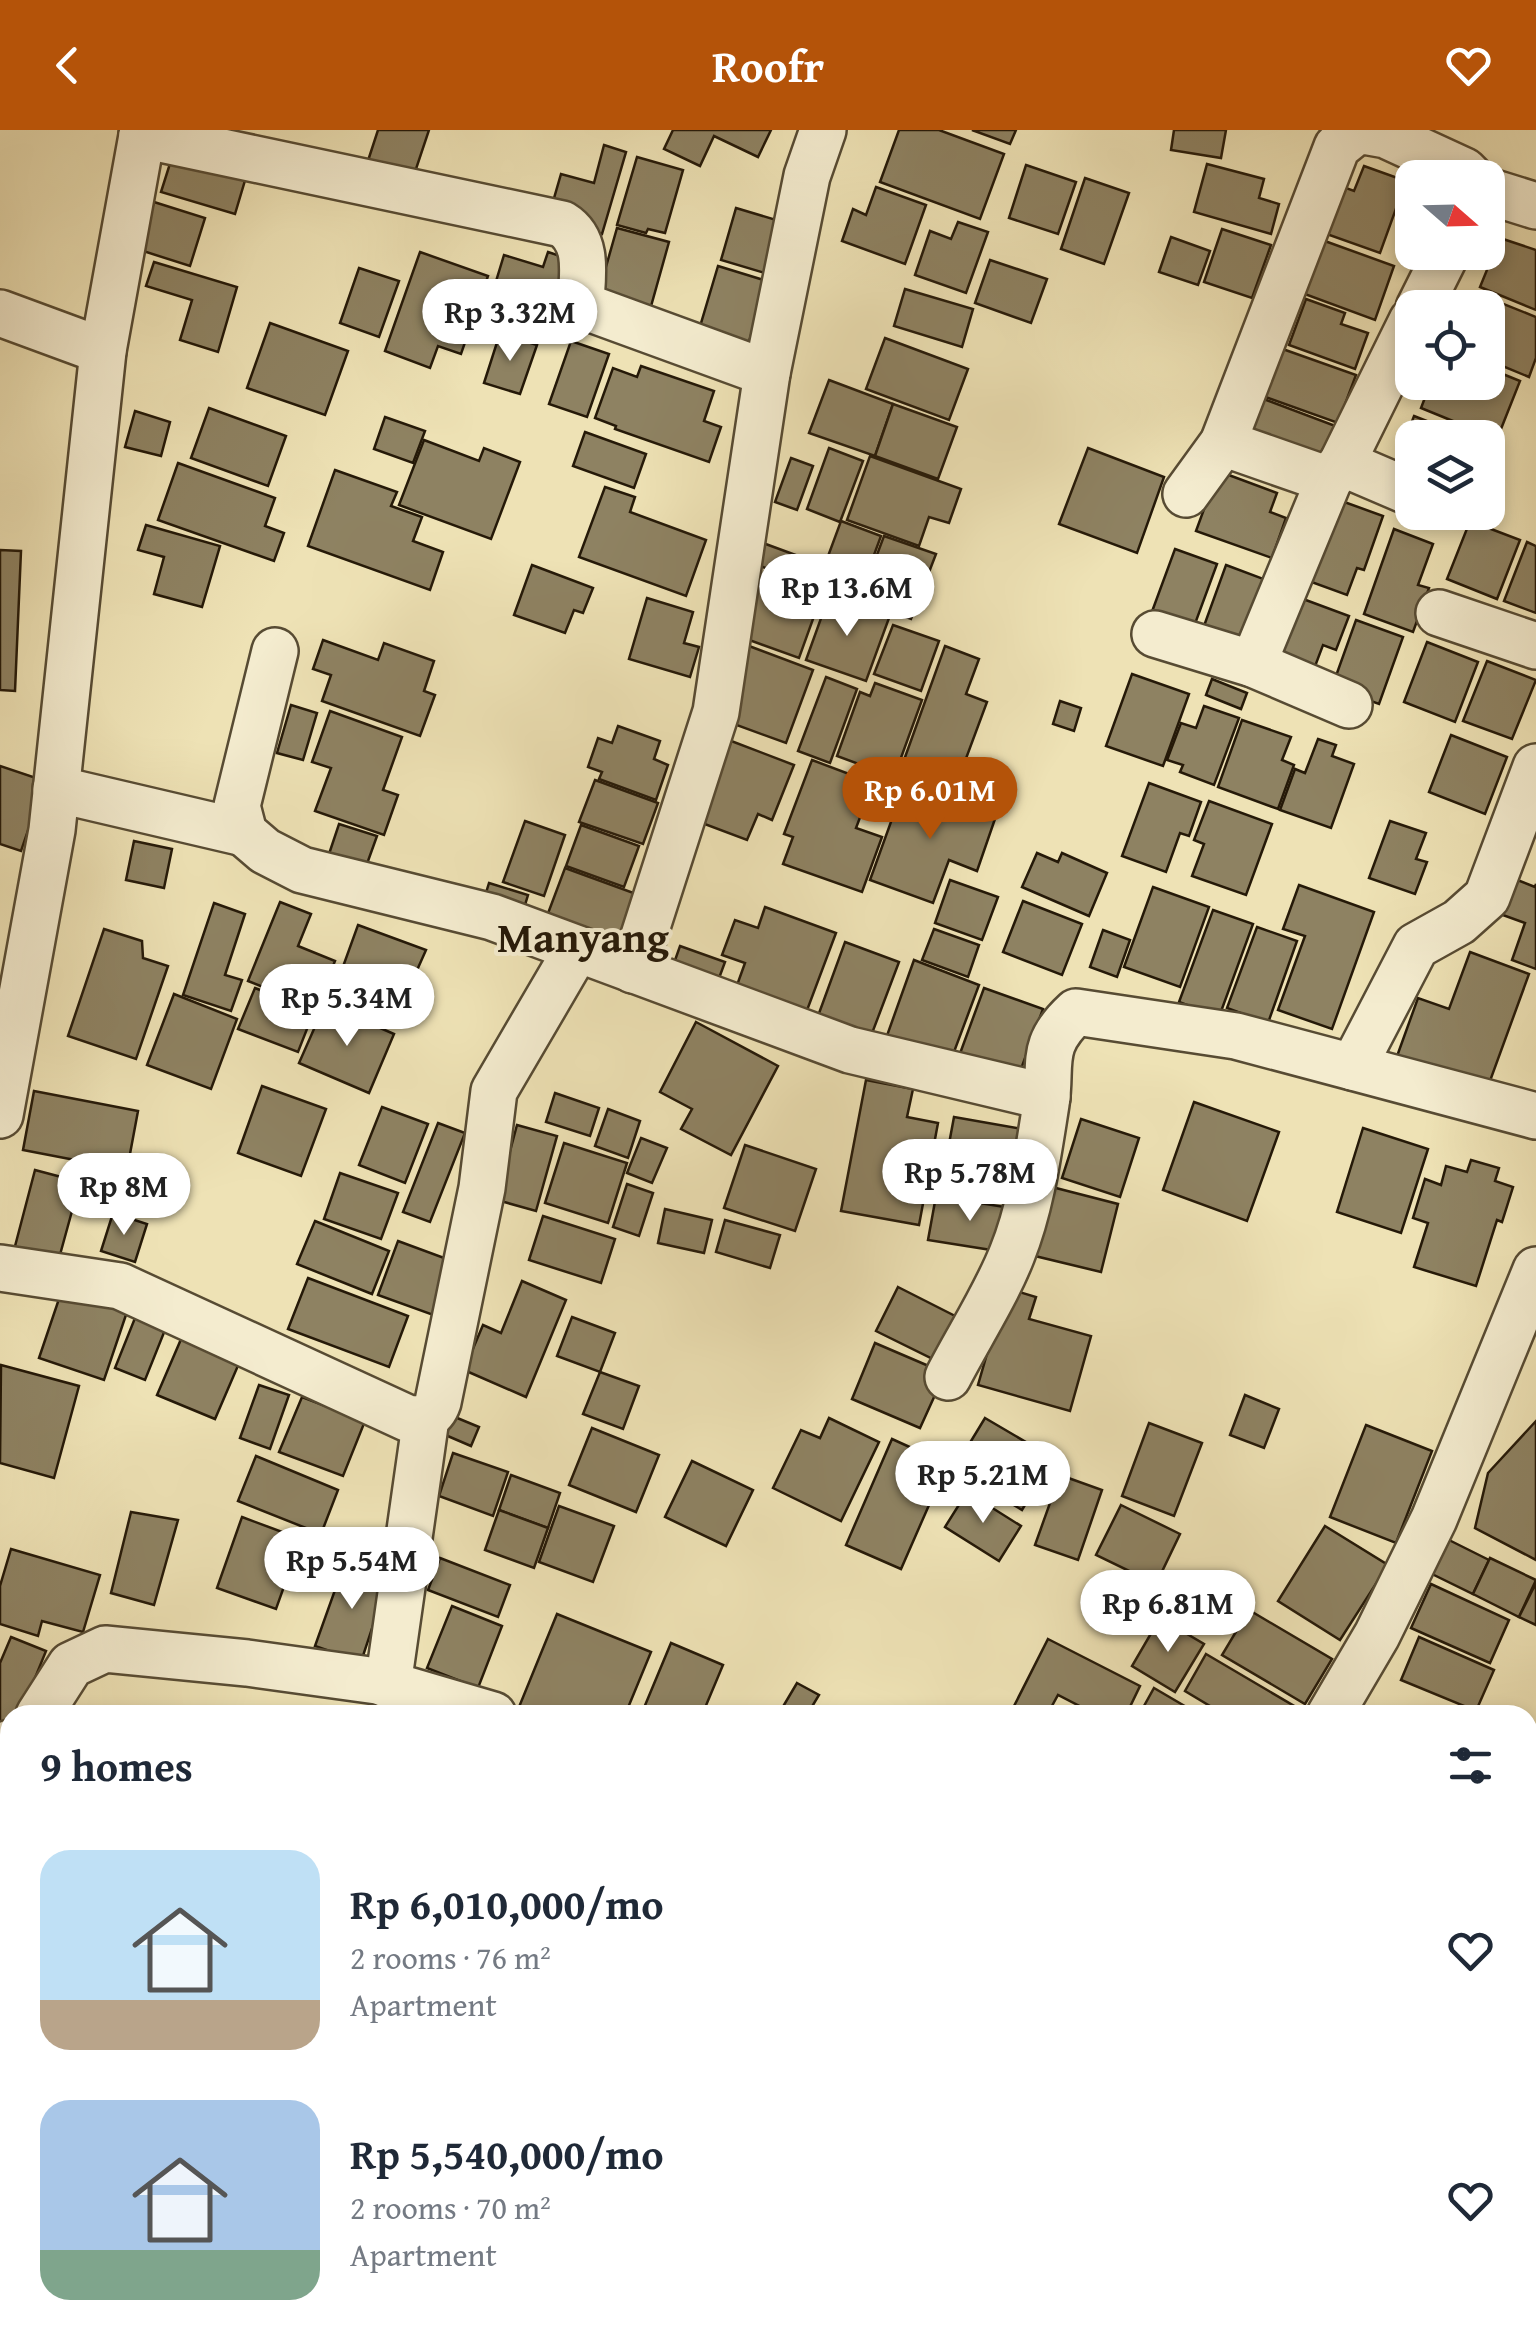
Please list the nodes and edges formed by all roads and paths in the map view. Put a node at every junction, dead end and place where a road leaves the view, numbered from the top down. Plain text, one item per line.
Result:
1 (824, 130) edge
2 (143, 132) edge
3 (1332, 139) edge
4 (1440, 160) edge
5 (1505, 196) edge
6 (1536, 206) edge
7 (0, 313) edge
8 (103, 351) junction
9 (1395, 354) edge
10 (767, 372) junction
11 (1223, 442) junction
12 (1335, 472) junction
13 (1395, 489) edge
14 (1186, 494) dead end
15 (1439, 612) dead end
16 (1155, 634) dead end
17 (1536, 646) edge
18 (275, 651) dead end
19 (1253, 664) junction
20 (1349, 705) dead end
21 (1536, 767) edge
22 (56, 789) junction
23 (244, 833) junction
24 (577, 949) junction
25 (633, 970) junction
26 (9, 1014) edge
27 (1353, 1067) junction
28 (1047, 1097) junction
29 (0, 1115) edge
30 (1536, 1116) edge
31 (0, 1268) edge
32 (1536, 1270) edge
33 (948, 1378) dead end
34 (426, 1418) junction
35 (388, 1685) junction
36 (45, 1705) edge
37 (459, 1705) edge
38 (1336, 1705) edge

1 - 10 street
2 - 8 street
2 - 10 street
3 - 4 street
3 - 11 street
5 - 6 street
7 - 8 street
8 - 22 street
9 - 12 street
10 - 25 street
11 - 12 street
11 - 14 street
12 - 13 street
12 - 19 street
15 - 17 street
16 - 19 street
18 - 23 street
19 - 20 street
21 - 27 street
22 - 23 street
22 - 26 street
23 - 24 street
24 - 25 street
24 - 34 street
25 - 28 street
26 - 29 street
27 - 28 street
27 - 30 street
28 - 33 street
31 - 34 street
32 - 38 street
34 - 35 street
35 - 36 street
35 - 37 street

